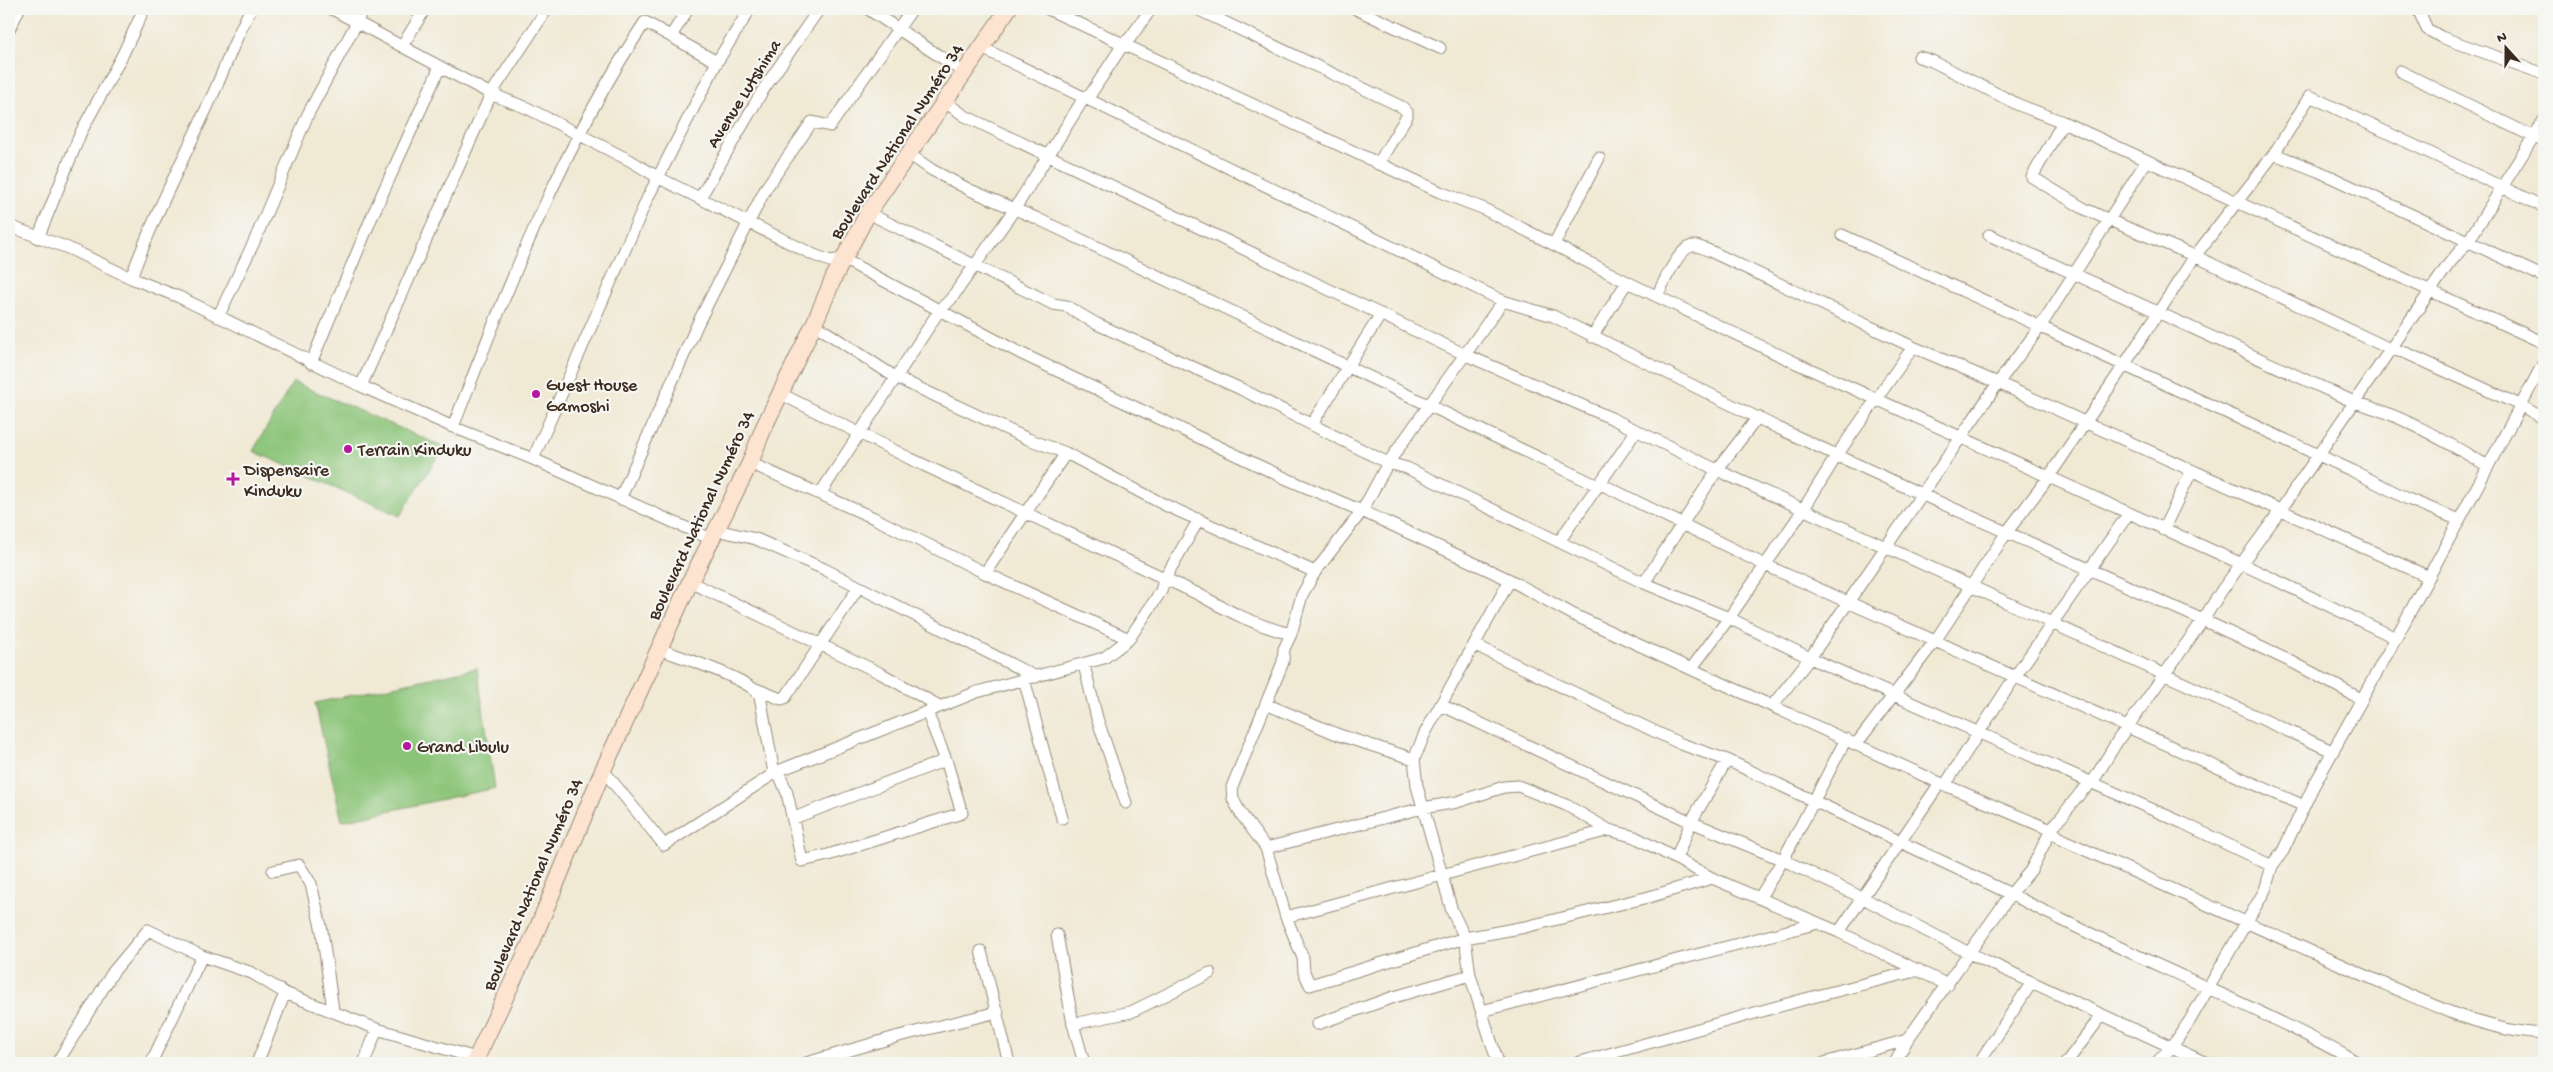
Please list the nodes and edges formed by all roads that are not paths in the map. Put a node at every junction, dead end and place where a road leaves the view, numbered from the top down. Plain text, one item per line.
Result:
1 (19, 9) edge
2 (144, 9) edge
3 (251, 9) edge
4 (332, 9) edge
5 (362, 9) edge
6 (426, 9) edge
7 (547, 9) edge
8 (688, 9) edge
9 (750, 9) edge
10 (819, 9) edge
11 (868, 9) edge
12 (912, 9) edge
13 (1008, 9) edge
14 (1048, 9) edge
15 (1151, 9) edge
16 (1198, 9) edge
17 (1356, 9) edge
18 (2418, 9) edge
19 (357, 22) junction
20 (897, 29) junction
21 (9, 30) edge
22 (671, 36) junction
23 (1124, 43) junction
24 (402, 46) junction
25 (982, 48) junction
26 (1440, 48) dead end
27 (1919, 57) dead end
28 (717, 62) junction
29 (440, 67) junction
30 (2400, 71) dead end
31 (965, 73) junction
32 (2544, 74) edge
33 (491, 94) junction
34 (1084, 98) junction
35 (946, 102) junction
36 (2544, 120) edge
37 (2063, 122) junction
38 (579, 136) junction
39 (2539, 138) edge
40 (909, 154) junction
41 (2274, 154) junction
42 (1048, 156) junction
43 (1599, 158) dead end
44 (2146, 162) junction
45 (1378, 164) junction
46 (659, 178) junction
47 (2503, 188) junction
48 (700, 198) junction
49 (2237, 203) junction
50 (2544, 207) edge
51 (1014, 210) junction
52 (868, 213) junction
53 (2109, 220) junction
54 (749, 222) junction
55 (9, 226) edge
56 (1842, 234) dead end
57 (1989, 235) dead end
58 (38, 238) junction
59 (2469, 240) junction
60 (1554, 244) junction
61 (2195, 256) junction
62 (843, 259) junction
63 (974, 264) junction
64 (2074, 273) junction
65 (2544, 276) edge
66 (130, 278) junction
67 (1627, 282) junction
68 (2430, 291) junction
69 (1657, 296) junction
70 (1503, 300) junction
71 (939, 311) junction
72 (1381, 314) junction
73 (2158, 314) junction
74 (218, 317) junction
75 (814, 324) junction
76 (2040, 327) junction
77 (1592, 336) junction
78 (2544, 343) edge
79 (1913, 347) junction
80 (2390, 349) junction
81 (1466, 355) junction
82 (2544, 362) edge
83 (311, 363) junction
84 (2123, 366) junction
85 (1348, 368) junction
86 (895, 377) junction
87 (1998, 383) junction
88 (361, 386) junction
89 (781, 394) junction
90 (1876, 400) junction
91 (2354, 402) junction
92 (2522, 406) junction
93 (1428, 407) junction
94 (1758, 417) junction
95 (2544, 419) edge
96 (2083, 422) junction
97 (1312, 424) junction
98 (453, 427) junction
99 (1636, 431) junction
100 (858, 433) junction
101 (1962, 439) junction
102 (1066, 453) junction
103 (2318, 454) junction
104 (1837, 455) junction
105 (534, 459) junction
106 (750, 463) junction
107 (1388, 463) junction
108 (2488, 466) junction
109 (1716, 470) junction
110 (2192, 470) junction
111 (2048, 478) junction
112 (1596, 485) junction
113 (820, 494) junction
114 (1923, 495) junction
115 (620, 499) junction
116 (1803, 510) junction
117 (1362, 511) junction
118 (2280, 511) junction
119 (1024, 513) junction
120 (2129, 513) junction
121 (1199, 519) junction
122 (2459, 520) junction
123 (1682, 525) junction
124 (2163, 530) junction
125 (2007, 532) junction
126 (714, 534) junction
127 (1559, 542) junction
128 (1886, 549) junction
129 (2242, 564) junction
130 (1764, 565) junction
131 (2090, 569) junction
132 (1315, 572) junction
133 (985, 573) junction
134 (2429, 577) junction
135 (1164, 580) junction
136 (1510, 580) junction
137 (690, 582) junction
138 (1644, 583) junction
139 (1972, 586) junction
140 (858, 588) junction
141 (1848, 603) junction
142 (1729, 618) junction
143 (2203, 620) junction
144 (2053, 624) junction
145 (1291, 634) junction
146 (2396, 638) junction
147 (1129, 639) junction
148 (1935, 641) junction
149 (819, 645) junction
150 (1475, 645) junction
151 (659, 649) junction
152 (1810, 658) junction
153 (1084, 665) junction
154 (1691, 669) junction
155 (2163, 675) junction
156 (1036, 677) junction
157 (2014, 678) junction
158 (1024, 680) junction
159 (756, 689) junction
160 (1893, 694) junction
161 (2361, 699) junction
162 (1266, 704) junction
163 (1441, 705) junction
164 (939, 706) junction
165 (1772, 706) junction
166 (927, 712) junction
167 (2128, 727) junction
168 (1979, 734) junction
169 (1851, 741) junction
170 (2332, 751) junction
171 (1414, 759) junction
172 (946, 760) junction
173 (1727, 760) junction
174 (602, 770) junction
175 (776, 772) junction
176 (2092, 783) junction
177 (1942, 784) junction
178 (1815, 801) junction
179 (1126, 803) dead end
180 (2304, 806) junction
181 (1423, 808) junction
182 (794, 818) junction
183 (1062, 818) dead end
184 (1691, 822) junction
185 (1609, 830) junction
186 (2051, 830) junction
187 (1899, 841) junction
188 (1266, 848) junction
189 (1676, 858) junction
190 (1783, 860) junction
191 (2272, 866) junction
192 (273, 871) dead end
193 (1443, 874) junction
194 (1712, 878) junction
195 (2011, 894) junction
196 (1760, 897) junction
197 (1861, 897) junction
198 (1286, 917) junction
199 (2244, 922) junction
200 (1818, 923) junction
201 (1838, 932) junction
202 (1056, 935) dead end
203 (1465, 938) junction
204 (981, 951) dead end
205 (1969, 953) junction
206 (202, 956) junction
207 (1919, 970) junction
208 (1210, 974) dead end
209 (1470, 975) junction
210 (2032, 982) junction
211 (1948, 985) junction
212 (2208, 987) junction
213 (285, 993) junction
214 (333, 1010) junction
215 (1482, 1011) junction
216 (998, 1012) junction
217 (2102, 1015) junction
218 (1073, 1024) junction
219 (1317, 1024) dead end
220 (377, 1029) junction
221 (2544, 1034) edge
222 (1907, 1040) junction
223 (2172, 1047) junction
224 (475, 1061) edge
225 (824, 1061) edge
226 (2355, 1061) dead end
227 (57, 1063) edge
228 (151, 1063) edge
229 (256, 1063) edge
230 (364, 1063) edge
231 (806, 1063) edge
232 (1009, 1063) edge
233 (1084, 1063) edge
234 (1498, 1063) edge
235 (1577, 1063) edge
236 (1824, 1063) edge
237 (1895, 1063) edge
238 (1979, 1063) edge
239 (2066, 1063) edge
240 (2156, 1063) edge
241 (2206, 1063) edge

1 - 21 street
2 - 58 street
3 - 66 street
4 - 19 street
5 - 19 street
6 - 24 street
7 - 33 street
8 - 22 street
9 - 28 street
10 - 48 street, Avenue Lutshima
11 - 20 street
12 - 20 street
13 - 25 main road, Boulevard National Numéro 34
14 - 23 street
15 - 23 street
16 - 45 street
17 - 26 street
18 - 32 street
19 - 24 street
19 - 74 street
20 - 31 street
20 - 54 street
22 - 28 street
22 - 38 street
23 - 34 street
23 - 45 street
24 - 29 street
25 - 31 main road, Boulevard National Numéro 34
25 - 34 street
27 - 37 street
28 - 46 street
29 - 33 street
29 - 83 street
30 - 39 street
31 - 35 main road, Boulevard National Numéro 34
33 - 38 street
33 - 88 street
34 - 42 street
34 - 70 street
35 - 40 main road, Boulevard National Numéro 34
35 - 42 street
36 - 39 street
37 - 44 street
37 - 53 street
38 - 46 street
38 - 98 street
39 - 47 street
40 - 51 street
40 - 52 main road, Boulevard National Numéro 34
41 - 47 street
41 - 49 street
41 - 59 street
42 - 51 street
42 - 72 street
43 - 60 street
44 - 49 street
44 - 53 street
45 - 60 street
46 - 48 street
46 - 105 street
47 - 50 street
47 - 59 street
48 - 54 street
49 - 61 street
49 - 68 street
51 - 63 street
51 - 85 street
52 - 62 main road, Boulevard National Numéro 34
52 - 63 street
53 - 61 street
53 - 64 street
54 - 62 street
54 - 115 street
55 - 58 street
56 - 76 street
57 - 64 street
58 - 66 street
59 - 65 street
59 - 68 street
60 - 67 street
61 - 73 street
61 - 80 street
62 - 71 street
62 - 75 main road, Boulevard National Numéro 34
63 - 71 street
63 - 97 street
64 - 73 street
64 - 76 street
66 - 74 street
67 - 69 street
67 - 77 street
68 - 78 street
68 - 80 street
69 - 79 street
69 - 90 street
70 - 77 street
70 - 81 street
71 - 86 street
71 - 117 street
72 - 81 street
72 - 85 street
73 - 84 street
73 - 91 street
74 - 83 street
75 - 86 street
75 - 89 main road, Boulevard National Numéro 34
76 - 84 street
76 - 87 street
77 - 94 street
79 - 87 street
79 - 90 street
80 - 91 street
80 - 92 street
81 - 93 street
81 - 99 street
82 - 92 street
83 - 88 street
84 - 96 street
84 - 103 street
85 - 93 street
85 - 97 street
86 - 100 street
86 - 102 street
87 - 96 street
87 - 101 street
88 - 98 street
89 - 100 street
89 - 106 main road, Boulevard National Numéro 34
90 - 101 street
90 - 104 street
91 - 103 street
91 - 108 street
92 - 95 street
92 - 108 street
93 - 107 street
93 - 112 street
94 - 104 street
94 - 109 street
96 - 110 street
96 - 111 street
97 - 107 street
98 - 105 street
99 - 109 street
99 - 112 street
100 - 113 street
100 - 119 street
101 - 111 street
101 - 114 street
102 - 119 street
102 - 121 street
103 - 118 street
103 - 122 street
104 - 114 street
104 - 116 street
105 - 115 street
106 - 113 street
106 - 126 main road, Boulevard National Numéro 34
107 - 117 street
107 - 127 street
108 - 122 street
109 - 116 street
109 - 123 street
110 - 118 street
110 - 124 street
111 - 120 street
111 - 125 street
112 - 123 street
112 - 127 street
113 - 133 street
114 - 125 street
114 - 128 street
115 - 126 street
116 - 128 street
116 - 130 street
117 - 132 street
117 - 136 street
118 - 129 street
118 - 134 street
119 - 133 street
119 - 135 street
120 - 124 street
120 - 131 street
121 - 132 street
121 - 135 street
122 - 134 street
123 - 130 street
123 - 138 street
124 - 129 street
125 - 131 street
125 - 139 street
126 - 137 main road, Boulevard National Numéro 34
126 - 140 street
127 - 138 street
128 - 139 street
128 - 141 street
129 - 143 street
129 - 146 street
130 - 141 street
130 - 142 street
131 - 143 street
131 - 144 street
132 - 145 street
133 - 147 street
134 - 146 street
135 - 145 street
135 - 147 street
136 - 150 street
136 - 154 street
137 - 149 street
137 - 151 main road, Boulevard National Numéro 34
138 - 142 street
139 - 144 street
139 - 148 street
140 - 149 street
140 - 156 street
141 - 148 street
141 - 152 street
142 - 152 street
142 - 154 street
143 - 155 street
143 - 161 street
144 - 155 street
144 - 157 street
145 - 162 street
146 - 161 street
147 - 153 street
148 - 157 street
148 - 160 street
149 - 159 street
149 - 164 street
150 - 163 street
150 - 173 street
151 - 159 street
151 - 174 main road, Boulevard National Numéro 34
152 - 160 street
152 - 165 street
153 - 156 street
153 - 179 street
154 - 165 street
155 - 167 street
155 - 170 street
156 - 158 street
157 - 167 street
157 - 168 street
158 - 164 street
158 - 183 street
159 - 175 street
160 - 168 street
160 - 169 street
161 - 170 street
162 - 171 street
162 - 188 street
163 - 171 street
163 - 184 street
164 - 166 street
165 - 169 street
166 - 172 street
166 - 175 street
167 - 176 street
167 - 180 street
168 - 176 street
168 - 177 street
169 - 177 street
169 - 178 street
170 - 180 street
171 - 181 street
172 - 182 street
172 - 182 street
173 - 178 street
173 - 184 street
174 - 175 street
174 - 224 main road, Boulevard National Numéro 34
175 - 182 street
176 - 186 street
176 - 191 street
177 - 186 street
177 - 187 street
178 - 187 street
178 - 190 street
180 - 191 street
181 - 185 street
181 - 188 street
181 - 193 street
184 - 189 street
184 - 190 street
185 - 189 street
185 - 193 street
186 - 195 street
186 - 199 street
187 - 195 street
187 - 197 street
188 - 198 street
189 - 194 street
190 - 196 street
190 - 197 street
191 - 199 street
192 - 214 street
193 - 198 street
193 - 203 street
194 - 196 street
194 - 203 street
195 - 205 street
195 - 212 street
196 - 200 street
197 - 201 street
197 - 205 street
198 - 203 street
199 - 212 street
199 - 221 street
200 - 201 street
200 - 215 street
201 - 207 street
202 - 218 street
203 - 209 street
204 - 216 street
205 - 210 street
205 - 211 street
206 - 213 street
206 - 227 street
206 - 228 street
207 - 211 street
207 - 235 street
208 - 218 street
209 - 215 street
209 - 219 street
210 - 217 street
210 - 238 street
211 - 222 street
212 - 223 street
212 - 226 street
213 - 214 street
213 - 229 street
214 - 220 street
215 - 234 street
216 - 225 street
216 - 232 street
217 - 223 street
217 - 239 street
218 - 233 street
220 - 224 street
220 - 230 street
222 - 236 street
222 - 237 street
223 - 240 street
223 - 241 street
225 - 231 street

